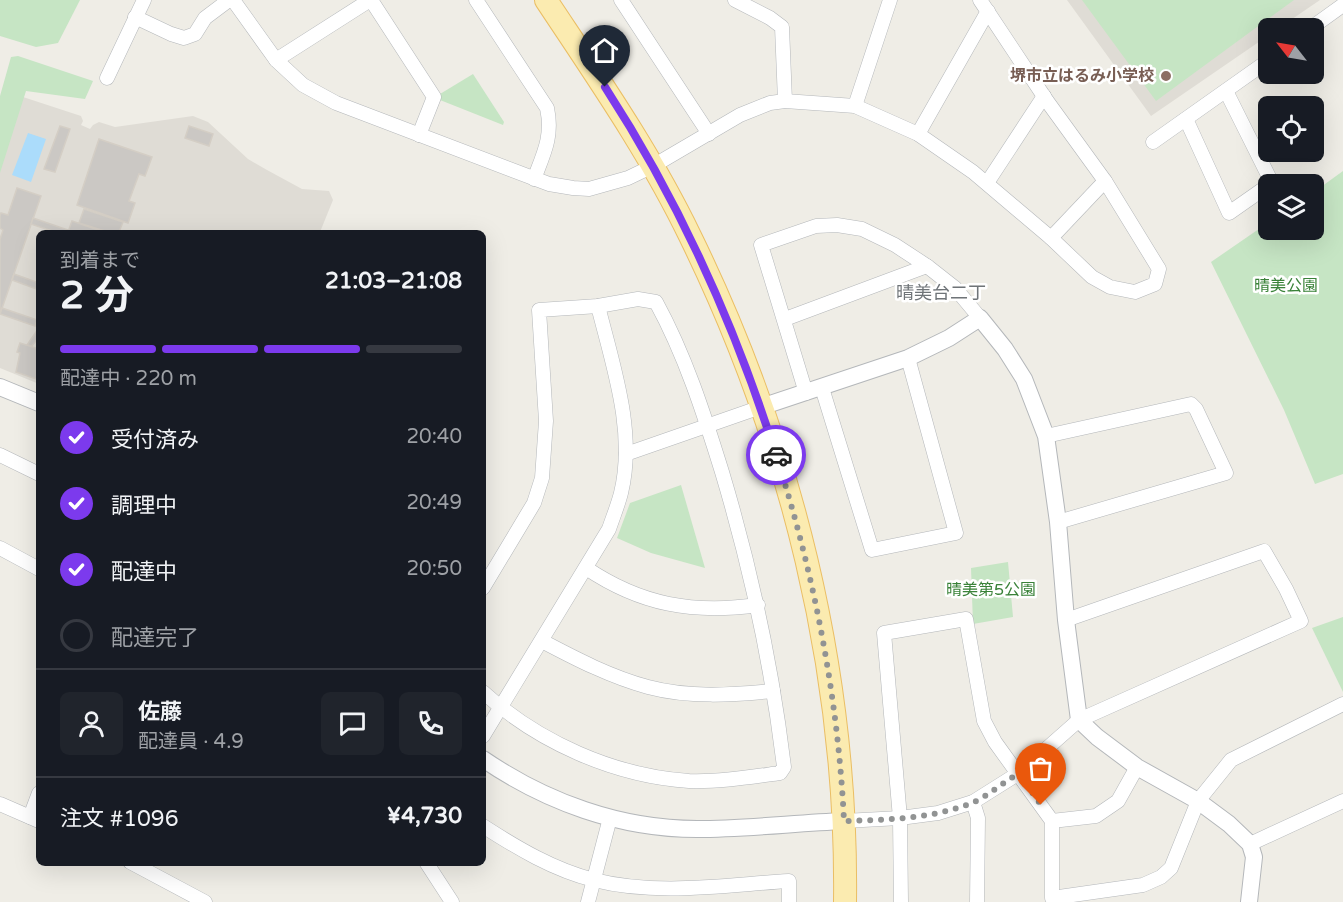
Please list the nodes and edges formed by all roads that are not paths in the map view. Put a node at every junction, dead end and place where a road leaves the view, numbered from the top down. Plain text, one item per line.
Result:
1 (144, 0) edge
2 (231, 0) edge
3 (370, 0) edge
4 (476, 0) edge
5 (546, 0) edge
6 (621, 0) edge
7 (735, 0) edge
8 (890, 0) edge
9 (984, 5) edge
10 (1343, 5) edge
11 (135, 17) junction
12 (1324, 19) edge
13 (276, 60) junction
14 (1258, 68) edge
15 (107, 78) dead end
16 (1226, 91) junction
17 (1044, 96) junction
18 (785, 101) junction
19 (855, 106) junction
20 (1186, 120) junction
21 (709, 134) junction
22 (918, 134) junction
23 (419, 135) junction
24 (1153, 142) dead end
25 (653, 166) junction
26 (1268, 174) edge
27 (534, 179) junction
28 (1105, 181) junction
29 (987, 183) junction
30 (1258, 193) edge
31 (1051, 238) junction
32 (927, 266) junction
33 (598, 306) junction
34 (980, 318) junction
35 (785, 319) junction
36 (908, 358) junction
37 (0, 387) edge
38 (814, 391) junction
39 (36, 402) edge
40 (761, 407) junction
41 (708, 426) junction
42 (1046, 436) junction
43 (626, 454) junction
44 (0, 455) edge
45 (36, 473) edge
46 (1058, 522) junction
47 (0, 548) edge
48 (36, 567) edge
49 (586, 568) junction
50 (486, 583) edge
51 (758, 604) junction
52 (1066, 620) junction
53 (542, 641) junction
54 (774, 691) junction
55 (486, 695) edge
56 (1343, 704) edge
57 (501, 708) junction
58 (1079, 720) junction
59 (486, 731) edge
60 (486, 761) edge
61 (1137, 767) junction
62 (1019, 773) junction
63 (1198, 801) junction
64 (1343, 801) edge
65 (974, 802) junction
66 (0, 804) edge
67 (610, 818) junction
68 (900, 818) junction
69 (34, 819) edge
70 (844, 821) junction
71 (1052, 821) junction
72 (486, 828) edge
73 (1250, 844) junction
74 (138, 866) edge
75 (429, 866) edge
76 (593, 880) junction
77 (205, 902) edge
78 (452, 902) edge
79 (588, 902) edge
80 (789, 902) edge
81 (845, 902) edge
82 (901, 902) edge
83 (977, 902) edge
84 (1249, 902) edge

1 - 11 street
2 - 11 street
2 - 13 street
3 - 13 street
3 - 23 street
4 - 27 street
5 - 25 main road
6 - 21 street
7 - 18 street
8 - 19 street
9 - 17 street
9 - 22 street
10 - 12 street
11 - 15 street
13 - 23 street
14 - 16 street
16 - 20 street
16 - 26 street
17 - 28 street
17 - 29 street
18 - 19 street
18 - 21 street
19 - 22 street
20 - 24 street
20 - 30 street
21 - 25 street
22 - 29 street
23 - 27 street
25 - 27 street
25 - 40 main road
28 - 31 street
28 - 31 street
29 - 31 street
32 - 34 street
32 - 35 street
32 - 35 street
33 - 41 street
33 - 43 street
33 - 50 street
34 - 36 street
34 - 42 street
35 - 38 street
36 - 38 street
36 - 38 street
37 - 39 street
38 - 40 street
40 - 41 street
40 - 70 main road
41 - 43 street
41 - 51 street
42 - 46 street
42 - 46 street
43 - 49 street
44 - 45 street
46 - 52 street
47 - 48 street
49 - 51 street
49 - 53 street
51 - 54 street
52 - 58 street
52 - 58 street
53 - 54 street
53 - 57 street
54 - 57 street
55 - 57 street
56 - 63 street
57 - 59 street
58 - 61 street
58 - 62 street
60 - 67 street
61 - 63 street
61 - 71 street
62 - 65 street
62 - 68 street
62 - 71 street
63 - 71 street
63 - 73 street
64 - 73 street
65 - 68 street
65 - 83 street
66 - 69 street
67 - 70 street
67 - 76 street
68 - 70 street
68 - 82 street
70 - 81 main road
72 - 76 street
73 - 84 street
74 - 77 street
75 - 78 street
76 - 79 street
76 - 80 street

